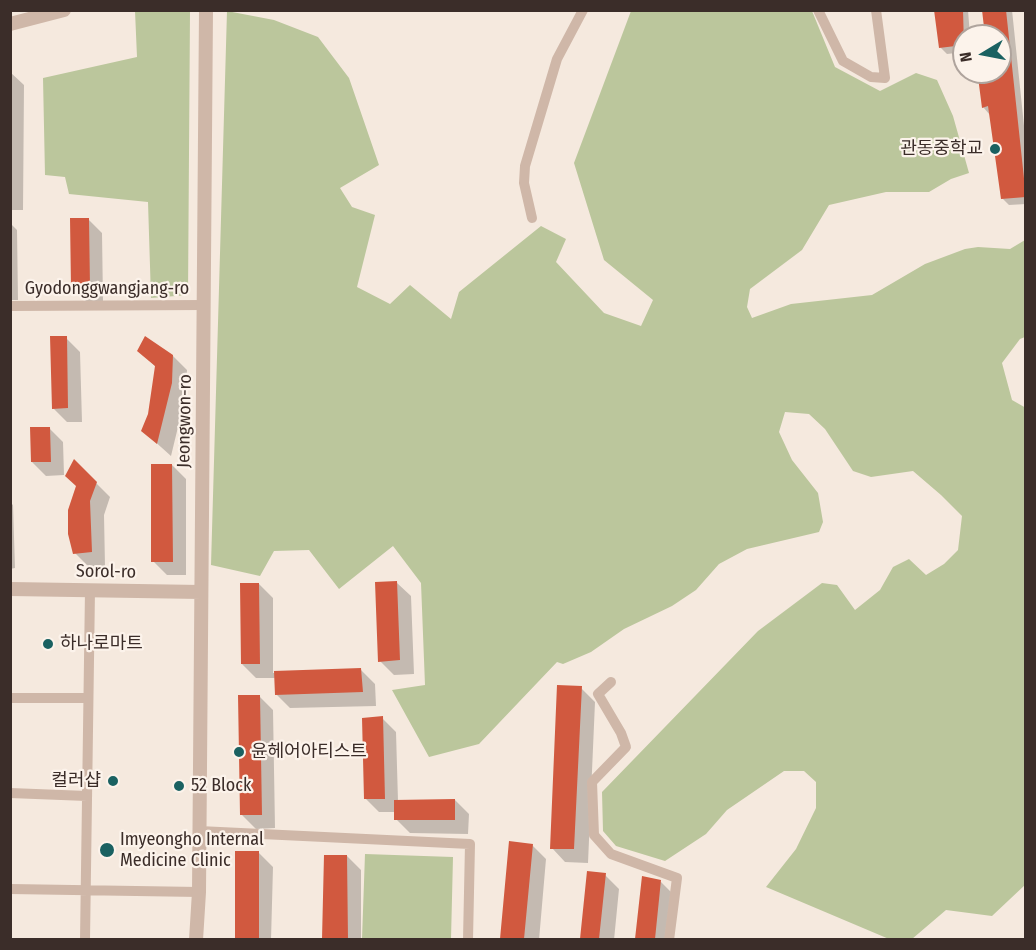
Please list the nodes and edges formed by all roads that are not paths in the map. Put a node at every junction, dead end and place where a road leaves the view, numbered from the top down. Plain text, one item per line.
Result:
1 (64, 10) edge
2 (206, 10) edge
3 (583, 10) edge
4 (818, 10) edge
5 (876, 10) edge
6 (10, 24) edge
7 (532, 218) dead end
8 (204, 305) junction
9 (10, 306) edge
10 (10, 589) edge
11 (90, 590) junction
12 (201, 592) junction
13 (611, 682) dead end
14 (10, 698) edge
15 (88, 698) junction
16 (10, 793) edge
17 (87, 796) junction
18 (199, 831) junction
19 (10, 889) edge
20 (86, 891) junction
21 (199, 892) junction
22 (86, 939) edge
23 (196, 939) edge
24 (468, 939) edge
25 (669, 939) edge

1 - 6 street
2 - 8 street, Jeongwon-ro
3 - 7 street
4 - 5 street
8 - 9 street, Gyodonggwangjang-ro
8 - 12 street, Jeongwon-ro
10 - 11 street, Sorol-ro
11 - 12 street, Sorol-ro
11 - 15 street
12 - 18 street, Jeongwon-ro
13 - 25 street
14 - 15 street
15 - 17 street
16 - 17 street
17 - 20 street
18 - 21 street, Jeongwon-ro
18 - 24 street
19 - 20 street
20 - 21 street
20 - 22 street
21 - 23 street, Jeongwon-ro

